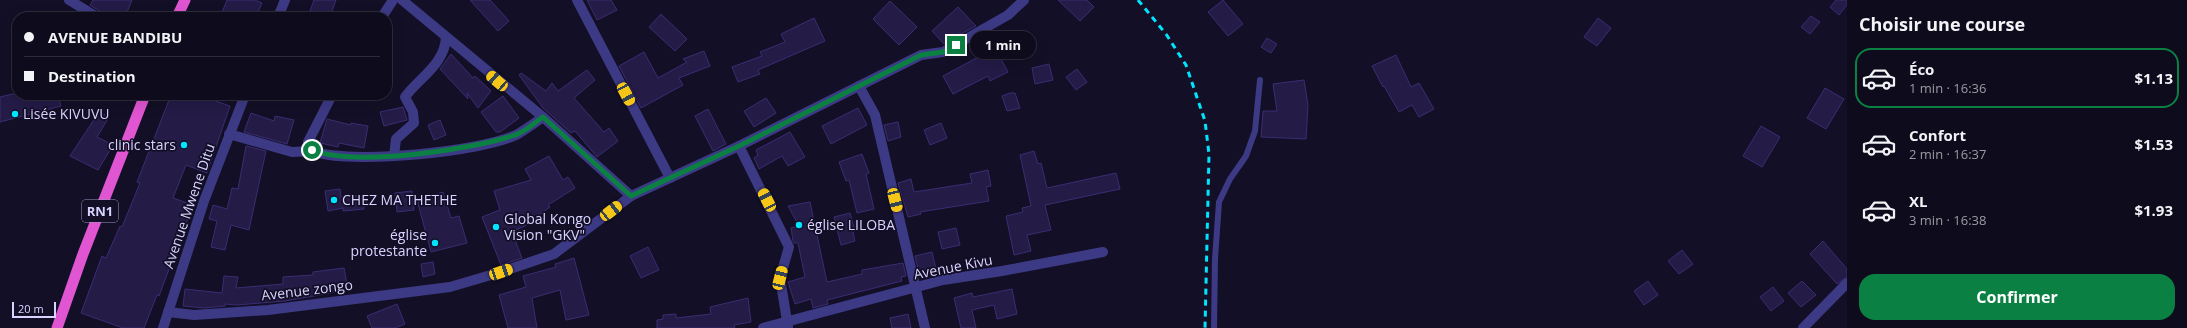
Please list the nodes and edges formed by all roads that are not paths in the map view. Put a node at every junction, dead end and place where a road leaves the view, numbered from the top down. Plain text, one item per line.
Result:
1 (185, 0) edge
2 (285, 0) edge
3 (393, 0) edge
4 (402, 0) edge
5 (577, 0) edge
6 (1024, 0) edge
7 (75, 2) edge
8 (90, 12) edge
9 (179, 12) edge
10 (280, 12) edge
11 (385, 12) edge
12 (446, 37) junction
13 (1260, 80) dead end
14 (860, 86) junction
15 (143, 100) edge
16 (243, 100) edge
17 (329, 100) edge
18 (543, 117) junction
19 (229, 134) junction
20 (739, 146) junction
21 (312, 150) junction
22 (394, 156) junction
23 (670, 178) junction
24 (631, 196) junction
25 (1103, 252) dead end
26 (1847, 283) edge
27 (917, 287) junction
28 (168, 312) junction
29 (788, 325) edge
30 (57, 328) edge
31 (163, 328) edge
32 (763, 328) edge
33 (926, 328) edge
34 (1214, 328) edge
35 (1802, 328) edge

1 - 9 highway
2 - 10 street
3 - 11 street
4 - 12 street
5 - 23 street
6 - 14 street, Avenue zongo
7 - 8 street
12 - 18 street
12 - 22 street
13 - 34 lane
14 - 20 street, Avenue zongo
14 - 27 street
15 - 30 highway, RN1
16 - 19 street, Avenue Mwene Ditu
17 - 21 street
18 - 22 street
18 - 24 street
19 - 21 street
19 - 28 street, Avenue Mwene Ditu
20 - 23 street, Avenue zongo
20 - 29 street
21 - 22 street
23 - 24 street, Avenue zongo
24 - 28 street, Avenue zongo
25 - 27 street, Avenue Kivu
26 - 35 street
27 - 29 street, Avenue Kivu
27 - 33 street
28 - 31 street, Avenue Mwene Ditu
29 - 32 street, Avenue Kivu

